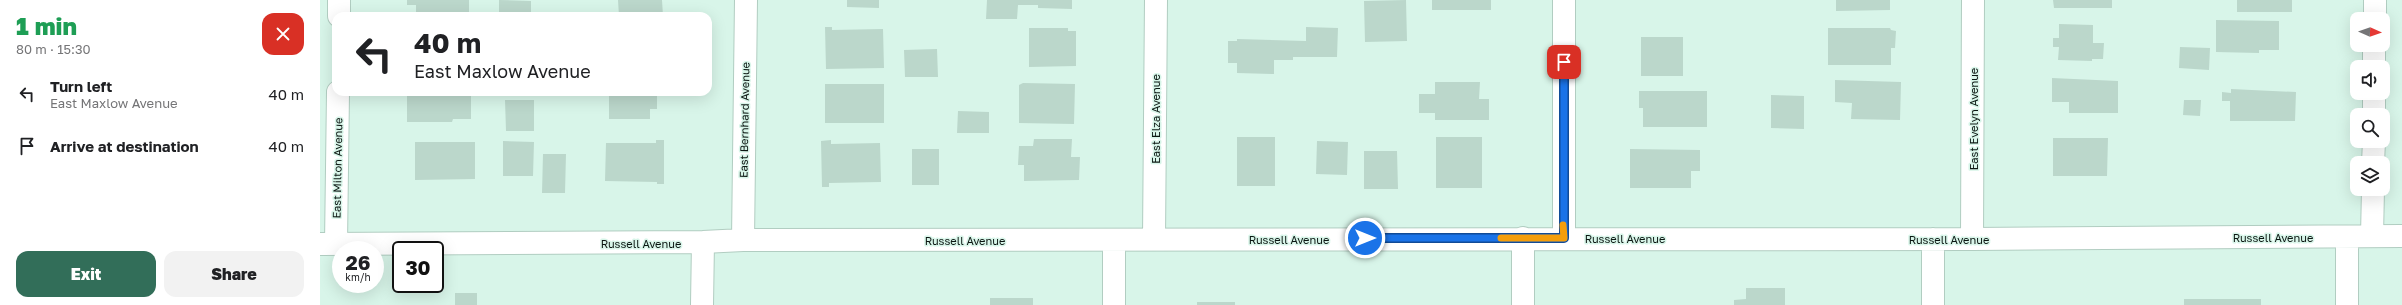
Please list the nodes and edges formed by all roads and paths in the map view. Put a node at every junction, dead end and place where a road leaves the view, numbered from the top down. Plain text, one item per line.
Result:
1 (339, 0) edge
2 (746, 0) edge
3 (1156, 0) edge
4 (1564, 0) edge
5 (1973, 0) edge
6 (2375, 0) edge
7 (339, 12) edge
8 (2375, 12) edge
9 (338, 96) edge
10 (2373, 196) edge
11 (2372, 236) junction
12 (2402, 236) edge
13 (2347, 237) junction
14 (1523, 238) junction
15 (1564, 238) junction
16 (1154, 239) junction
17 (1933, 239) junction
18 (1972, 239) junction
19 (743, 240) junction
20 (1114, 240) junction
21 (703, 242) junction
22 (328, 244) edge
23 (702, 305) edge
24 (1114, 305) edge
25 (1522, 305) edge
26 (1933, 305) edge
27 (2347, 305) edge

1 - 7 street
2 - 19 street, East Bernhard Avenue
3 - 16 street, East Elza Avenue
4 - 15 street
5 - 18 street, East Evelyn Avenue
6 - 8 street
9 - 22 street, East Milton Avenue
10 - 11 street
11 - 12 street, Russell Avenue
11 - 13 street, Russell Avenue
13 - 18 street, Russell Avenue
13 - 27 street
14 - 15 street, Russell Avenue
14 - 16 street, Russell Avenue
14 - 25 street
15 - 17 street, Russell Avenue
16 - 20 street, Russell Avenue
17 - 18 street, Russell Avenue
17 - 26 street
19 - 20 street, Russell Avenue
19 - 21 street, Russell Avenue
20 - 24 street
21 - 22 street, Russell Avenue
21 - 23 street

